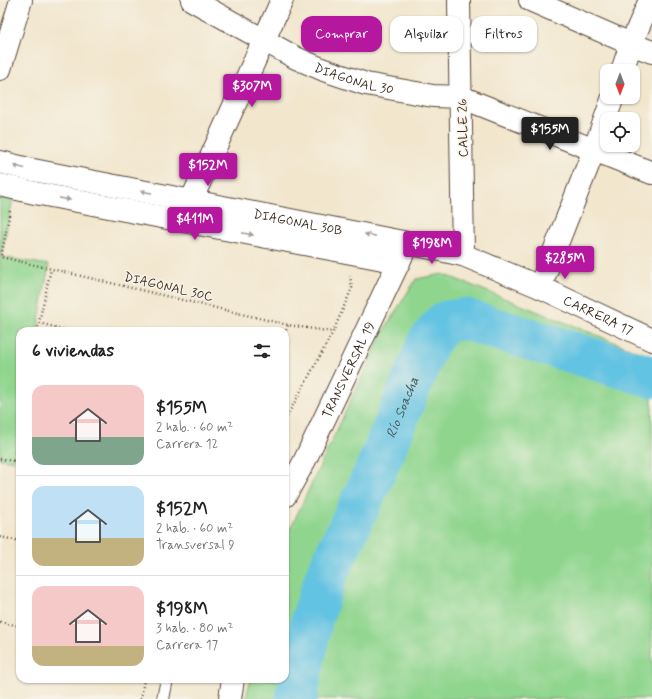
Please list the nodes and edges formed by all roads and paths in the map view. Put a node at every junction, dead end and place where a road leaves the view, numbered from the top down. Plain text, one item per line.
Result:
1 (21, 0) edge
2 (192, 0) edge
3 (282, 0) edge
4 (459, 0) edge
5 (530, 0) edge
6 (650, 0) edge
7 (264, 40) junction
8 (632, 44) junction
9 (652, 52) edge
10 (625, 64) edge
11 (0, 69) edge
12 (461, 98) junction
13 (610, 104) edge
14 (594, 150) junction
15 (0, 162) edge
16 (652, 173) edge
17 (0, 185) edge
18 (191, 201) junction
19 (11, 206) dead end
20 (408, 243) junction
21 (463, 255) junction
22 (399, 262) junction
23 (51, 269) junction
24 (350, 272) dead end
25 (540, 287) junction
26 (38, 323) junction
27 (288, 325) joint
28 (38, 327) edge
29 (54, 327) edge
30 (333, 332) junction
31 (652, 340) edge
32 (289, 413) edge
33 (16, 447) edge
34 (0, 459) edge
35 (14, 461) joint
36 (289, 489) edge
37 (0, 537) edge
38 (16, 540) edge
39 (0, 622) edge
40 (16, 625) edge
41 (143, 683) edge
42 (166, 683) edge
43 (232, 683) edge
44 (141, 699) edge
45 (163, 699) edge
46 (230, 699) edge

1 - 11 street
2 - 7 street, DIAGONAL 30
3 - 7 street
4 - 12 street, CALLE 26
5 - 8 street
6 - 8 street
7 - 12 street, DIAGONAL 30
7 - 18 street
8 - 9 street
8 - 10 street
12 - 14 street, DIAGONAL 30
12 - 21 street, CALLE 26
13 - 14 street
14 - 16 street, DIAGONAL 30
14 - 25 street
18 -> 15 street, DIAGONAL 30B
17 -> 22 street, DIAGONAL 30B
20 -> 18 street, DIAGONAL 30B
19 - 23 path, DIAGONAL 30C
20 - 21 street, CARRERA 17
20 - 22 street, TRANSVERSAL 19
21 - 25 street, CARRERA 17
22 - 36 street, TRANSVERSAL 19
23 - 26 path
23 - 27 path, DIAGONAL 30C
24 - 30 path
25 - 31 street, CARRERA 17
26 - 28 path
26 - 29 path
27 - 30 path, DIAGONAL 30C
30 - 32 path
33 - 35 path
34 - 35 path
37 - 38 path
39 - 40 path
41 - 44 path
42 - 45 lane
43 - 46 street

